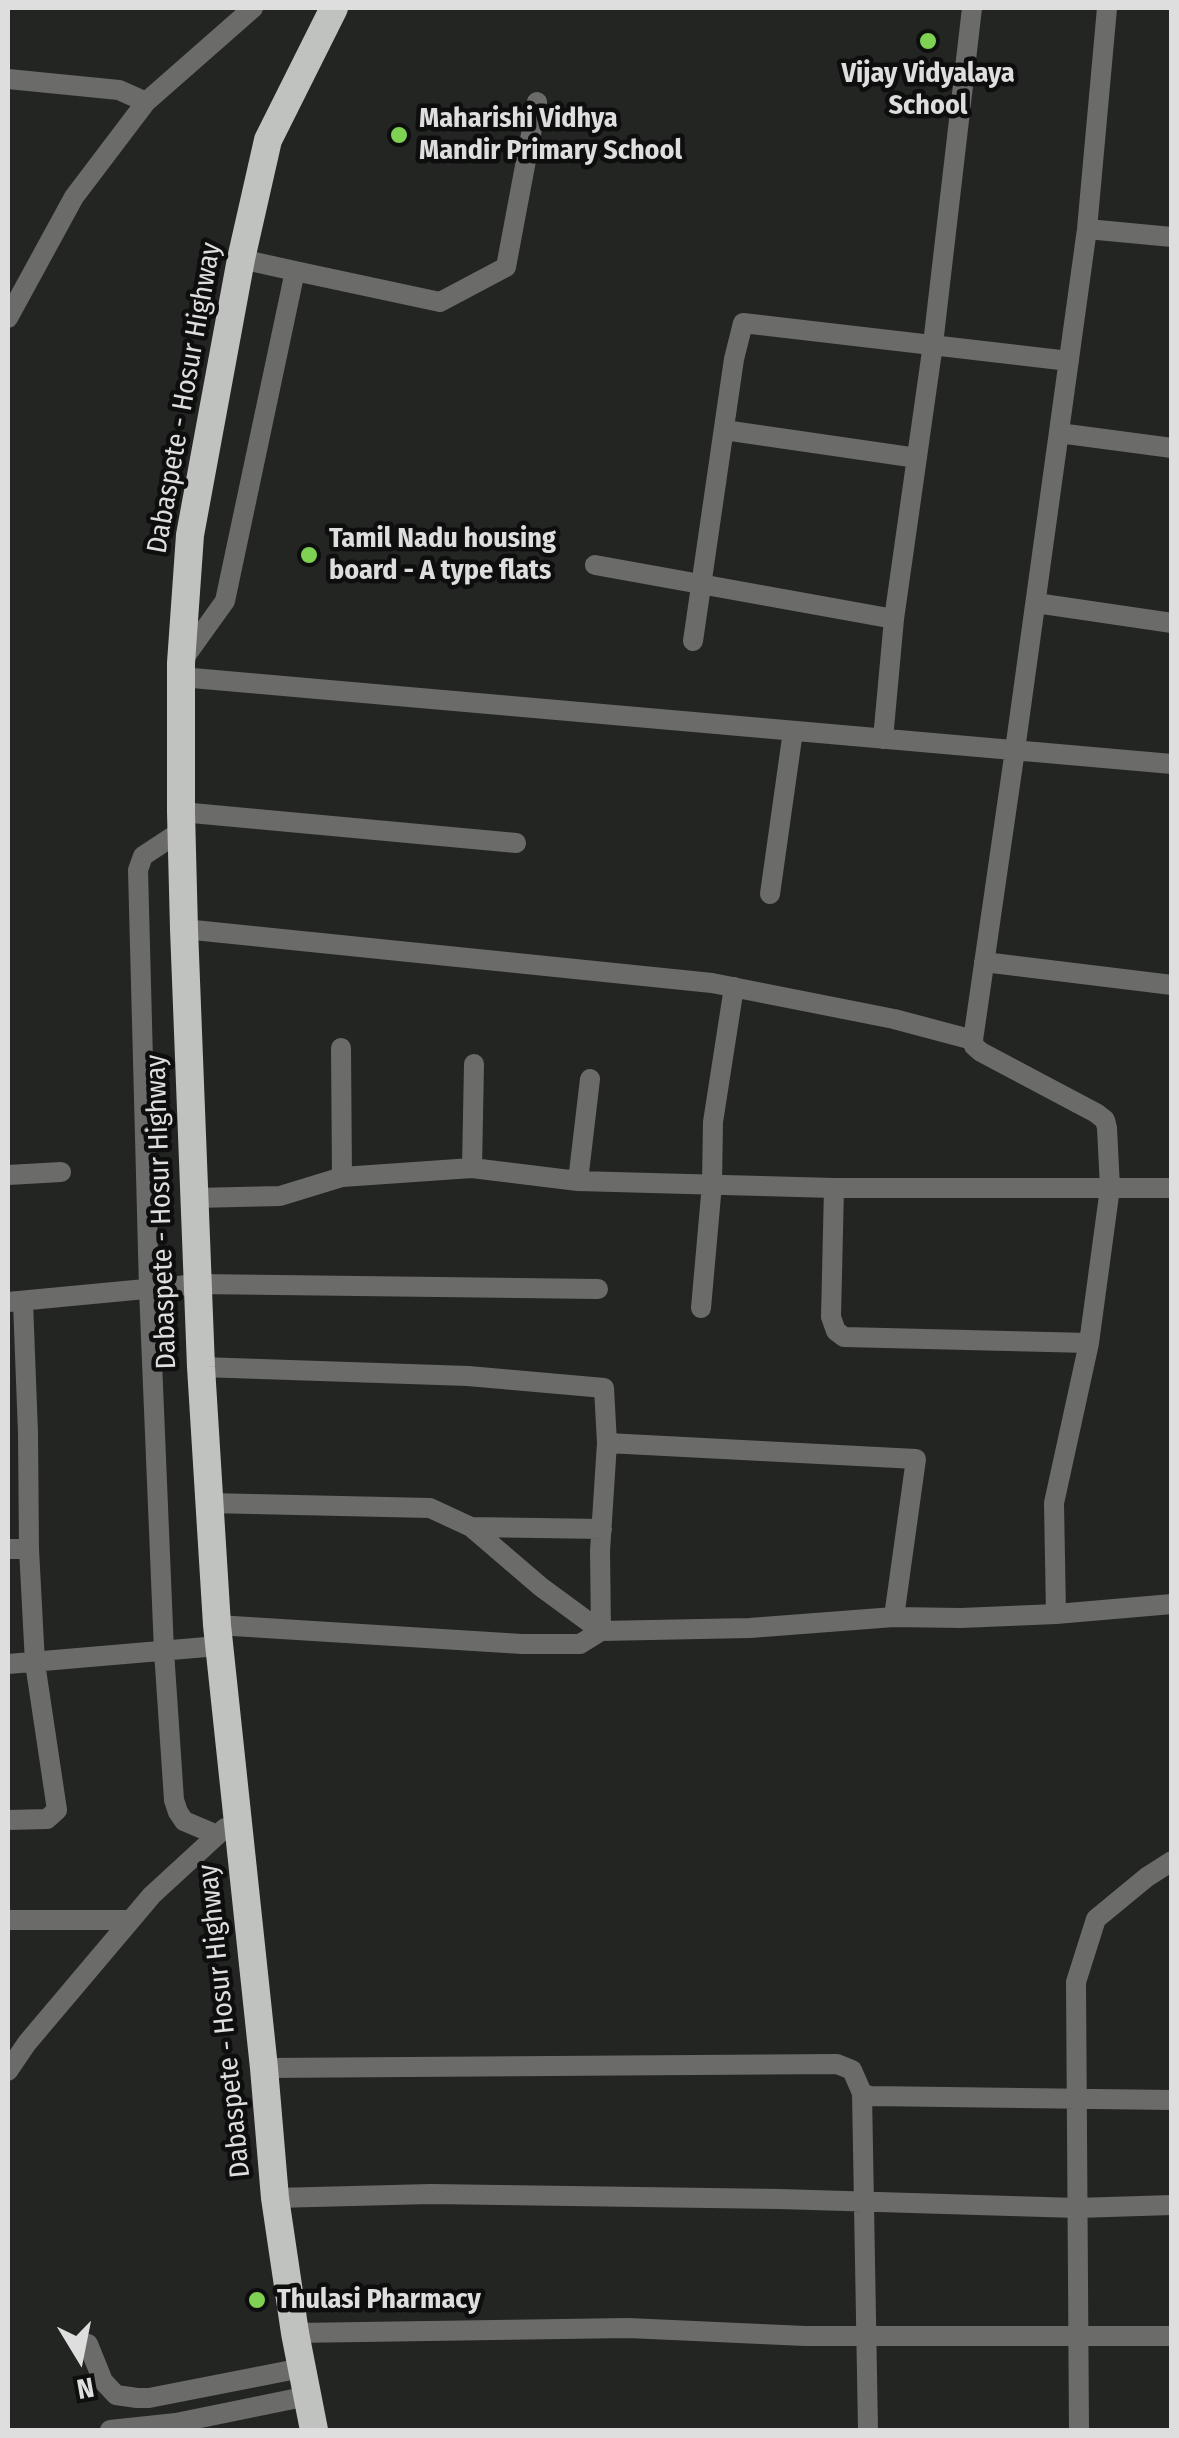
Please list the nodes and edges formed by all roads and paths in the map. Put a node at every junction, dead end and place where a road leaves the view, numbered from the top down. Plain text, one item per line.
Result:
1 (252, 8) edge
2 (334, 8) edge
3 (972, 8) edge
4 (1107, 8) edge
5 (8, 78) edge
6 (146, 102) junction
7 (537, 102) dead end
8 (1087, 230) junction
9 (1172, 238) edge
10 (241, 259) junction
11 (295, 272) junction
12 (8, 318) edge
13 (933, 344) junction
14 (1069, 361) junction
15 (724, 430) junction
16 (1059, 433) junction
17 (1172, 448) edge
18 (917, 458) junction
19 (595, 565) dead end
20 (700, 586) junction
21 (1036, 604) junction
22 (894, 619) junction
23 (1172, 623) edge
24 (693, 641) dead end
25 (181, 670) junction
26 (794, 731) junction
27 (883, 739) junction
28 (1016, 750) junction
29 (1172, 764) edge
30 (181, 821) junction
31 (516, 843) dead end
32 (770, 894) dead end
33 (184, 928) junction
34 (984, 962) junction
35 (1172, 985) edge
36 (734, 987) junction
37 (972, 1040) junction
38 (341, 1048) dead end
39 (474, 1064) dead end
40 (590, 1079) dead end
41 (472, 1168) junction
42 (61, 1172) dead end
43 (8, 1174) edge
44 (342, 1177) junction
45 (578, 1180) junction
46 (712, 1184) junction
47 (834, 1188) junction
48 (1110, 1188) junction
49 (1172, 1188) edge
50 (194, 1198) junction
51 (198, 1284) junction
52 (149, 1289) junction
53 (598, 1289) dead end
54 (15, 1302) edge
55 (701, 1308) dead end
56 (1089, 1342) junction
57 (201, 1367) junction
58 (18, 1433) edge
59 (607, 1444) junction
60 (208, 1503) junction
61 (471, 1527) junction
62 (602, 1529) junction
63 (18, 1549) edge
64 (1172, 1604) edge
65 (1056, 1614) junction
66 (894, 1617) junction
67 (602, 1631) junction
68 (218, 1635) junction
69 (164, 1651) junction
70 (35, 1663) junction
71 (8, 1664) edge
72 (8, 1820) edge
73 (227, 1825) junction
74 (1172, 1861) edge
75 (8, 1920) edge
76 (131, 1920) junction
77 (10, 2062) edge
78 (264, 2068) junction
79 (862, 2093) junction
80 (1076, 2099) junction
81 (1172, 2100) edge
82 (275, 2198) junction
83 (864, 2202) junction
84 (1172, 2206) edge
85 (1077, 2208) junction
86 (295, 2334) junction
87 (866, 2335) junction
88 (1077, 2336) junction
89 (1172, 2336) edge
90 (88, 2344) dead end
91 (302, 2368) junction
92 (308, 2396) junction
93 (137, 2398) junction
94 (145, 2428) edge
95 (110, 2430) edge
96 (314, 2430) edge
97 (868, 2430) edge
98 (1078, 2430) edge

1 - 6 street
2 - 10 highway, Dabaspete - Hosur Highway
3 - 13 street
4 - 8 street
5 - 6 street
6 - 12 street
7 - 11 street
8 - 9 street
8 - 14 street
10 - 11 street
10 - 25 highway, Dabaspete - Hosur Highway
11 - 25 street
13 - 14 street
13 - 15 street
13 - 18 street
14 - 16 street
15 - 18 street
15 - 20 street
16 - 17 street
16 - 21 street
18 - 22 street
19 - 20 street
20 - 22 street
20 - 24 street
21 - 23 street
21 - 28 street
22 - 27 street
25 - 26 street
25 - 30 highway, Dabaspete - Hosur Highway
26 - 27 street
26 - 32 street
27 - 28 street
28 - 29 street
28 - 34 street
30 - 31 street
30 - 33 highway, Dabaspete - Hosur Highway
30 - 52 street
33 - 36 street
33 - 50 highway, Dabaspete - Hosur Highway
34 - 35 street
34 - 37 street
36 - 37 street
36 - 46 street
37 - 48 street
38 - 44 street
39 - 41 street
40 - 45 street
41 - 44 street
41 - 45 street
42 - 43 street
44 - 50 street
45 - 46 street
46 - 47 street
46 - 55 street
47 - 48 street
47 - 56 street
48 - 49 street
48 - 56 street
50 - 51 highway, Dabaspete - Hosur Highway
51 - 52 street
51 - 53 street
51 - 57 highway, Dabaspete - Hosur Highway
52 - 54 street
52 - 69 street
54 - 58 street
56 - 65 street
57 - 59 street
57 - 60 highway, Dabaspete - Hosur Highway
58 - 63 street
59 - 62 street
59 - 66 street
60 - 61 street
60 - 68 highway, Dabaspete - Hosur Highway
61 - 62 street
61 - 67 street
62 - 67 street
63 - 70 street
64 - 65 street
65 - 66 street
66 - 67 street
67 - 68 street
68 - 69 street
68 - 73 highway, Dabaspete - Hosur Highway
69 - 70 street
69 - 73 street
70 - 71 street
70 - 72 street
73 - 76 street
73 - 78 highway, Dabaspete - Hosur Highway
74 - 80 street
75 - 76 street
76 - 77 street
78 - 79 street
78 - 82 highway, Dabaspete - Hosur Highway
79 - 80 street
79 - 83 street
80 - 81 street
80 - 85 street
82 - 83 street
82 - 86 highway, Dabaspete - Hosur Highway
83 - 85 street
83 - 87 street
84 - 85 street
85 - 88 street
86 - 87 street
86 - 91 highway, Dabaspete - Hosur Highway
87 - 88 street
87 - 97 street
88 - 89 street
88 - 98 street
90 - 93 street
91 - 92 highway, Dabaspete - Hosur Highway
91 - 93 street
92 - 94 street
92 - 96 highway, Dabaspete - Hosur Highway
93 - 94 street
94 - 95 street

